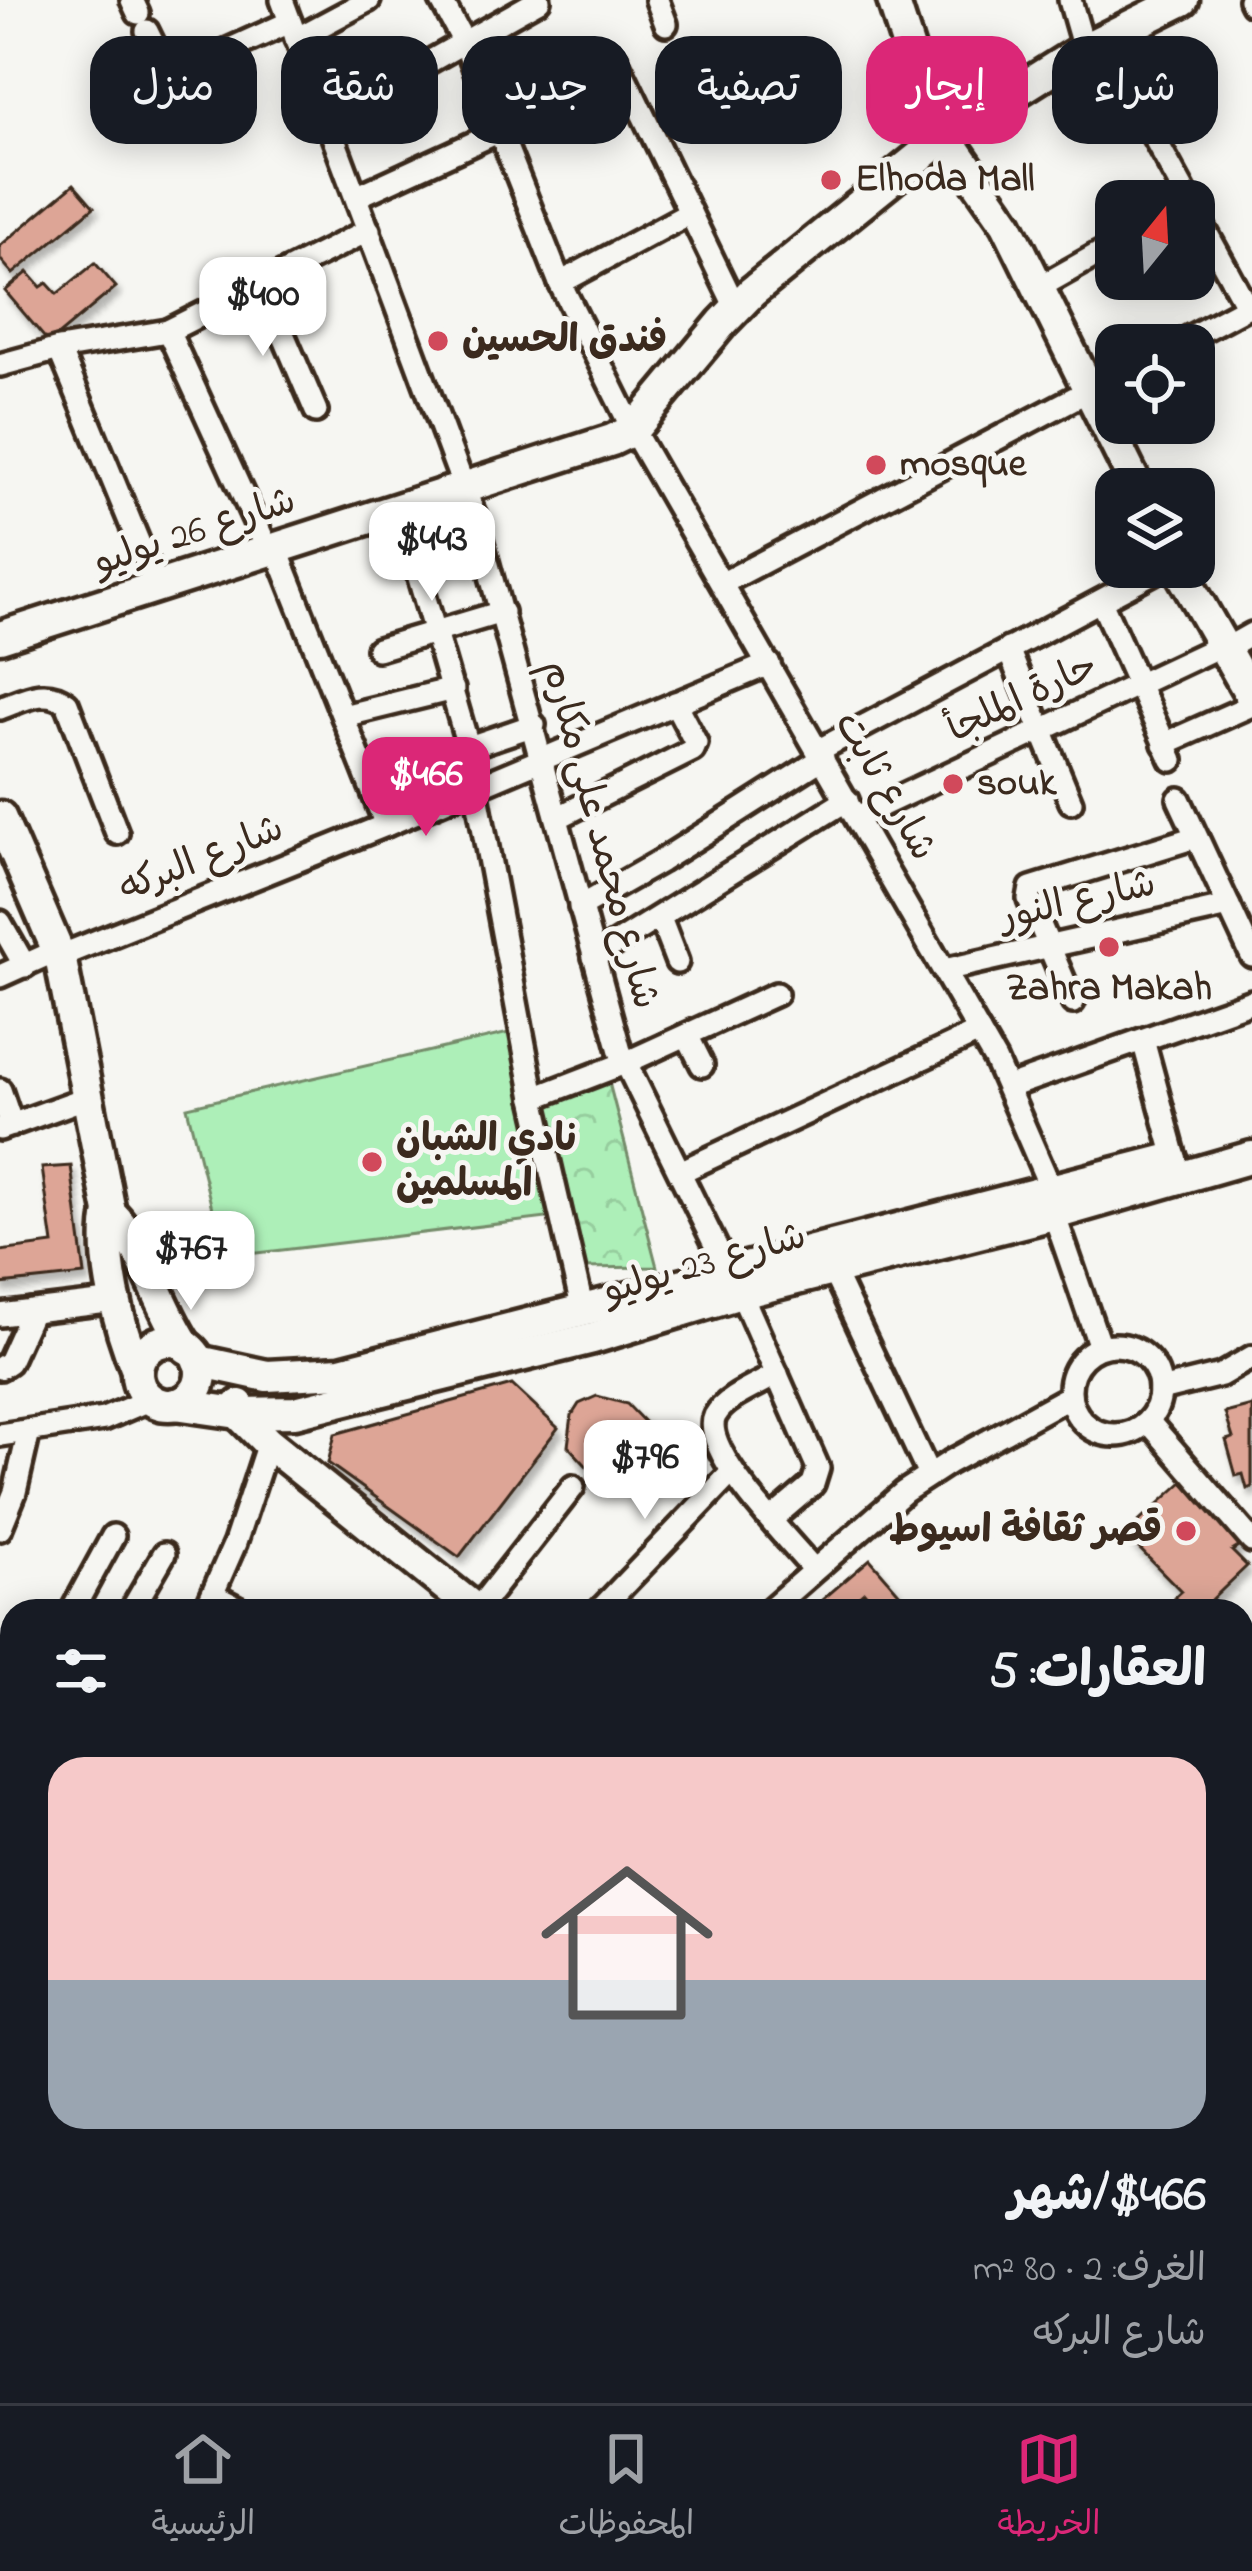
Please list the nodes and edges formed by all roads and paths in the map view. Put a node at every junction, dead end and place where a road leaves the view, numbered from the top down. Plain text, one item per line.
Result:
1 (282, 0) edge
2 (369, 0) edge
3 (441, 0) edge
4 (539, 0) edge
5 (657, 0) edge
6 (892, 0) edge
7 (1070, 0) edge
8 (1166, 4) edge
9 (139, 15) edge
10 (666, 24) dead end
11 (293, 31) junction
12 (295, 36) edge
13 (475, 36) edge
14 (903, 36) edge
15 (1089, 36) edge
16 (1108, 36) edge
17 (462, 38) edge
18 (631, 90) edge
19 (335, 144) edge
20 (471, 144) edge
21 (505, 144) edge
22 (935, 144) edge
23 (949, 144) edge
24 (1154, 144) edge
25 (1176, 180) edge
26 (356, 196) junction
27 (690, 213) junction
28 (369, 230) junction
29 (1215, 245) edge
30 (1095, 256) edge
31 (560, 284) junction
32 (262, 285) junction
33 (1038, 288) junction
34 (1250, 306) edge
35 (736, 308) junction
36 (1215, 324) edge
37 (168, 332) junction
38 (59, 349) junction
39 (0, 364) edge
40 (1095, 387) edge
41 (1088, 391) junction
42 (316, 411) dead end
43 (633, 430) junction
44 (1127, 468) edge
45 (466, 487) junction
46 (400, 508) junction
47 (272, 549) junction
48 (723, 583) junction
49 (156, 586) junction
50 (1125, 588) edge
51 (1189, 588) edge
52 (1101, 601) junction
53 (502, 612) junction
54 (436, 632) junction
55 (1252, 634) edge
56 (0, 638) edge
57 (378, 649) dead end
58 (1008, 649) junction
59 (1221, 649) junction
60 (769, 664) junction
61 (1138, 684) junction
62 (453, 688) junction
63 (1252, 701) edge
64 (676, 703) junction
65 (0, 708) edge
66 (343, 716) junction
67 (534, 724) junction
68 (1041, 730) junction
69 (467, 746) junction
70 (821, 754) junction
71 (543, 759) junction
72 (369, 781) junction
73 (476, 788) junction
74 (1179, 799) dead end
75 (1071, 802) dead end
76 (852, 808) junction
77 (0, 817) edge
78 (557, 818) junction
79 (386, 825) junction
80 (117, 833) dead end
81 (1196, 837) junction
82 (1228, 906) junction
83 (580, 907) junction
84 (660, 918) junction
85 (0, 922) edge
86 (1046, 944) junction
87 (59, 953) junction
88 (1252, 956) edge
89 (594, 957) junction
90 (677, 962) dead end
91 (26, 966) junction
92 (944, 970) junction
93 (0, 976) edge
94 (776, 994) dead end
95 (1252, 1001) edge
96 (1073, 1002) dead end
97 (979, 1032) junction
98 (687, 1035) junction
99 (1143, 1040) junction
100 (625, 1064) junction
101 (702, 1065) dead end
102 (1009, 1087) junction
103 (0, 1090) edge
104 (88, 1096) junction
105 (534, 1098) junction
106 (6, 1127) edge
107 (1252, 1137) edge
108 (1252, 1157) edge
109 (1175, 1158) junction
110 (680, 1172) junction
111 (1053, 1203) junction
112 (110, 1212) junction
113 (832, 1269) junction
114 (734, 1282) junction
115 (116, 1300) junction
116 (32, 1311) junction
117 (583, 1311) junction
118 (0, 1315) edge
119 (1100, 1347) junction
120 (193, 1354) junction
121 (1252, 1357) edge
122 (0, 1368) edge
123 (137, 1370) junction
124 (243, 1373) junction
125 (777, 1374) junction
126 (1160, 1390) junction
127 (315, 1392) junction
128 (1070, 1396) junction
129 (163, 1402) junction
130 (238, 1413) junction
131 (1148, 1420) junction
132 (29, 1431) junction
133 (0, 1435) edge
134 (268, 1442) junction
135 (733, 1472) junction
136 (929, 1475) junction
137 (573, 1487) dead end
138 (772, 1519) junction
139 (0, 1529) edge
140 (113, 1536) dead end
141 (1252, 1541) edge
142 (164, 1554) dead end
143 (814, 1570) junction
144 (78, 1599) edge
145 (138, 1599) edge
146 (211, 1599) edge
147 (462, 1599) edge
148 (486, 1599) edge
149 (610, 1599) edge
150 (781, 1599) edge

1 - 11 street, شارع محمد على مكارم
2 - 11 street
3 - 17 street, شارع ثابت
4 - 13 street
5 - 10 street
6 - 14 main road
7 - 15 street
8 - 16 main road, شارع 26 يوليو
9 - 11 street
11 - 12 street, شارع محمد على مكارم
18 - 27 street
19 - 26 street, شارع محمد على مكارم
20 - 26 street
21 - 31 street, شارع ثابت
22 - 35 main road, شارع 26 يوليو
23 - 33 main road
24 - 25 street
26 - 28 street, شارع محمد على مكارم
27 - 31 street
27 - 35 street
28 - 32 street
28 - 45 street, شارع محمد على مكارم
29 - 34 street
30 - 33 street
31 - 43 street, شارع ثابت
32 - 37 street
32 - 42 street
33 - 41 main road
34 - 36 street
35 - 43 main road, شارع 26 يوليو
37 - 38 street
37 - 47 street
38 - 39 street
38 - 49 street
40 - 41 street
41 - 44 main road
41 - 48 street
43 - 45 main road, شارع 26 يوليو
43 - 48 street, شارع ثابت
45 - 46 main road, شارع 26 يوليو
45 - 53 street, شارع محمد على مكارم
46 - 47 main road, شارع 26 يوليو
46 - 54 street
47 - 49 main road, شارع 26 يوليو
47 - 66 street
48 - 60 street, شارع ثابت
49 - 56 main road, شارع 26 يوليو
50 - 52 street
51 - 59 main road
52 - 58 street
52 - 61 street
53 - 54 street
53 - 67 street, شارع محمد على مكارم
54 - 57 street
54 - 62 street
55 - 59 street, حارة الملجأ
58 - 68 street
58 - 70 street
59 - 61 street, حارة الملجأ
59 - 63 main road
60 - 64 street, شارع البركه
60 - 70 street, شارع ثابت
61 - 63 street
61 - 68 street, حارة الملجأ
62 - 66 street
62 - 69 street
64 - 71 street, شارع البركه
64 - 78 street
65 - 80 street
66 - 72 street
67 - 69 street
67 - 71 street, شارع محمد على مكارم
68 - 75 street
68 - 76 street, حارة الملجأ
69 - 72 street
69 - 73 street
70 - 76 street, شارع ثابت
70 - 83 street
71 - 73 street, شارع البركه
71 - 78 street, شارع محمد على مكارم
72 - 79 street
73 - 79 street, شارع البركه
73 - 105 street
74 - 81 street
76 - 84 street, حارة الملجأ
76 - 92 street, شارع ثابت
77 - 87 main road
78 - 83 street, شارع محمد على مكارم
79 - 87 street, شارع البركه
81 - 82 street
81 - 86 street
82 - 86 street, شارع النور
82 - 88 street
83 - 89 street, شارع محمد على مكارم
84 - 89 street, حارة الملجأ
84 - 90 street
85 - 91 street
86 - 92 street, شارع النور
86 - 96 street
87 - 91 street, شارع البركه
87 - 104 main road
89 - 100 street, شارع محمد على مكارم
91 - 93 street, شارع البركه
92 - 97 street, شارع ثابت
94 - 98 street
95 - 99 street
97 - 102 street, شارع ثابت
97 - 110 street
98 - 100 street
98 - 101 street
99 - 102 street
99 - 109 street
100 - 105 street
100 - 110 street, شارع محمد على مكارم
102 - 111 street, شارع ثابت
103 - 106 street
104 - 106 street
104 - 112 main road
105 - 117 street
107 - 109 main road, شارع 23 يوليو
108 - 111 main road, شارع 23 يوليو
109 - 111 main road, شارع 23 يوليو
110 - 114 street, شارع محمد على مكارم
111 - 113 main road, شارع 23 يوليو
111 - 114 main road, شارع 23 يوليو
111 - 119 street, شارع ثابت
112 - 115 main road
112 - 120 main road
113 - 114 main road, شارع 23 يوليو
113 - 136 street
114 - 117 main road, شارع 23 يوليو
114 - 125 street, شارع محمد على مكارم
114 - 127 main road, شارع 23 يوليو
115 - 116 street
115 - 123 main road
116 - 118 street
116 - 122 street
117 - 127 main road, شارع 23 يوليو
119 - 126 street
119 - 128 street
120 - 123 main road
120 - 124 main road, شارع 23 يوليو
120 - 129 main road
121 - 126 street
123 - 129 main road
124 - 127 main road, شارع 23 يوليو
124 - 130 main road
125 - 135 street
125 - 138 street, شارع محمد على مكارم
126 - 131 street
127 - 130 main road, شارع 23 يوليو
128 - 131 street
128 - 136 street
129 - 130 main road, شارع 23 يوليو
129 - 132 street
130 - 134 main road
131 - 141 street
132 - 133 street
132 - 139 street
134 - 146 street
134 - 147 main road
135 - 138 street
135 - 149 street
136 - 143 street
137 - 148 street
138 - 143 street
140 - 144 street
142 - 145 street
143 - 150 street

